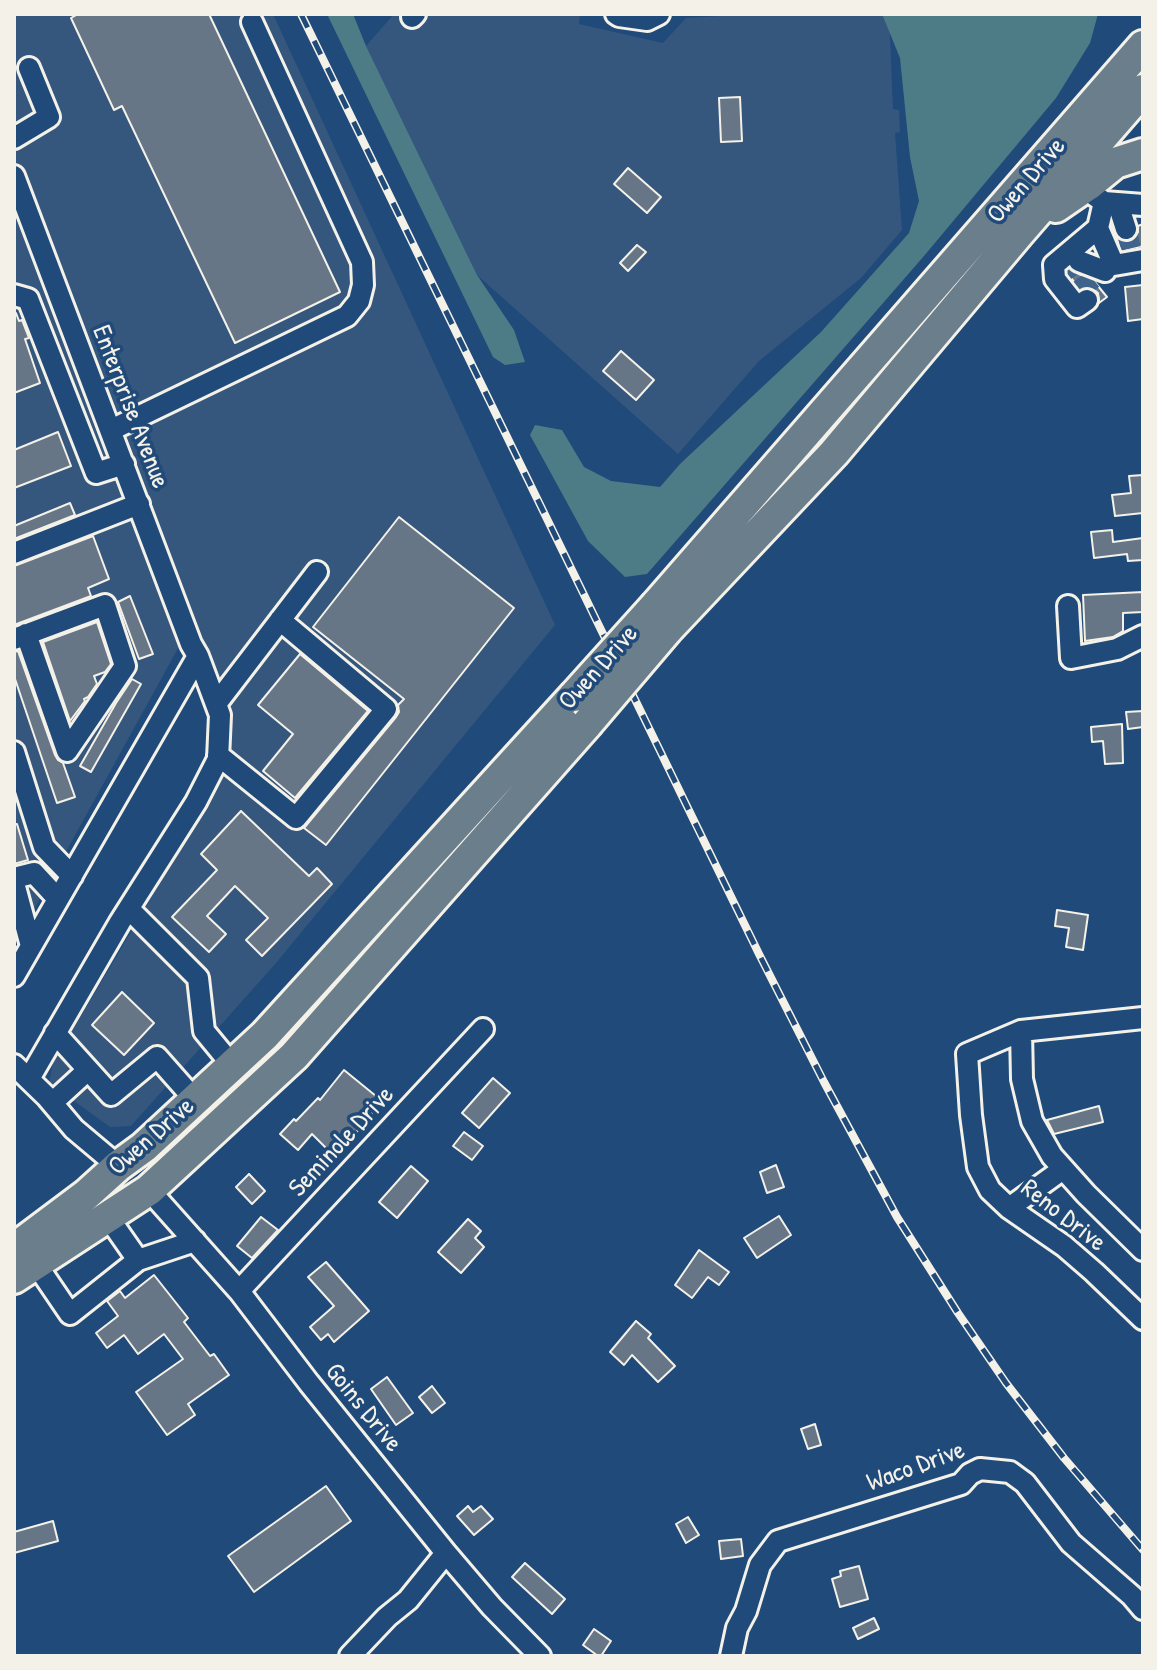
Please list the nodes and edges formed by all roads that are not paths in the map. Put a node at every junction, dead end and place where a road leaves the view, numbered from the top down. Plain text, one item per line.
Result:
1 (616, 14) edge
2 (659, 14) edge
3 (252, 22) dead end
4 (1143, 46) edge
5 (29, 68) dead end
6 (1143, 90) edge
7 (14, 138) edge
8 (1143, 154) edge
9 (14, 176) edge
10 (1102, 198) junction
11 (1142, 207) edge
12 (1098, 228) junction
13 (1126, 229) tunnel mouth
14 (1019, 233) junction
15 (1091, 277) edge
16 (14, 295) edge
17 (71, 327) junction
18 (43, 336) junction
19 (111, 430) junction
20 (124, 464) junction
21 (139, 504) junction
22 (14, 553) edge
23 (317, 572) dead end
24 (1068, 606) dead end
25 (662, 618) junction
26 (280, 620) junction
27 (20, 636) edge
28 (1143, 636) edge
29 (198, 656) junction
30 (216, 704) junction
31 (14, 752) edge
32 (218, 755) junction
33 (72, 876) junction
34 (14, 881) edge
35 (58, 899) junction
36 (129, 909) junction
37 (31, 946) junction
38 (14, 976) edge
39 (1143, 1018) edge
40 (483, 1029) dead end
41 (1021, 1031) junction
42 (55, 1033) junction
43 (261, 1038) junction
44 (232, 1065) junction
45 (88, 1070) junction
46 (21, 1072) edge
47 (195, 1100) junction
48 (52, 1103) junction
49 (118, 1166) junction
50 (1063, 1169) junction
51 (149, 1190) junction
52 (1009, 1208) junction
53 (108, 1217) junction
54 (195, 1241) junction
55 (1143, 1250) edge
56 (138, 1260) junction
57 (19, 1264) edge
58 (239, 1291) junction
59 (1143, 1319) edge
60 (446, 1553) junction
61 (1143, 1609) edge
62 (350, 1656) edge
63 (540, 1656) edge
64 (731, 1656) edge

1 - 2 street
3 - 19 street
4 - 25 highway, Owen Drive
5 - 7 street
6 - 14 highway, Owen Drive
8 - 10 highway
9 - 17 street, Enterprise Avenue
10 - 11 street
10 - 12 street
10 - 13 street
10 - 14 highway
12 - 15 street
12 - 15 street
14 - 25 highway, Owen Drive
16 - 18 street
17 - 18 street
17 - 19 street, Enterprise Avenue
18 - 20 street
19 - 20 street, Enterprise Avenue
20 - 21 street, Enterprise Avenue
21 - 22 street
21 - 29 street, Enterprise Avenue
23 - 26 street
24 - 28 street
25 - 43 highway, Owen Drive, bridge
25 - 51 highway, Owen Drive, bridge
26 - 30 street
26 - 32 street
27 - 27 street
29 - 30 street, Enterprise Avenue
29 - 33 street
30 - 32 street, Enterprise Avenue
31 - 33 street
32 - 36 street, Enterprise Avenue
33 - 35 street
34 - 35 street
34 - 37 street
35 - 37 street
36 - 42 street, Enterprise Avenue
36 - 44 street
37 - 38 street
39 - 41 street, Reno Drive
40 - 58 street, Seminole Drive
41 - 50 street, Reno Drive
41 - 52 street, Reno Drive
42 - 45 street
42 - 46 street, Enterprise Avenue
43 - 44 highway, Owen Drive
43 - 51 highway
44 - 47 highway, Owen Drive
45 - 47 street
45 - 48 street
46 - 48 street
47 - 49 highway, Owen Drive
48 - 49 street
49 - 57 highway
50 - 52 street
50 - 55 street, Reno Drive
51 - 53 highway, Owen Drive
51 - 54 street, Goins Drive
52 - 59 street, Reno Drive
53 - 56 street
53 - 57 highway, Owen Drive
54 - 56 street
54 - 58 street, Goins Drive
56 - 57 street
58 - 60 street, Goins Drive
60 - 62 street
60 - 63 street, Goins Drive
61 - 64 street, Waco Drive

